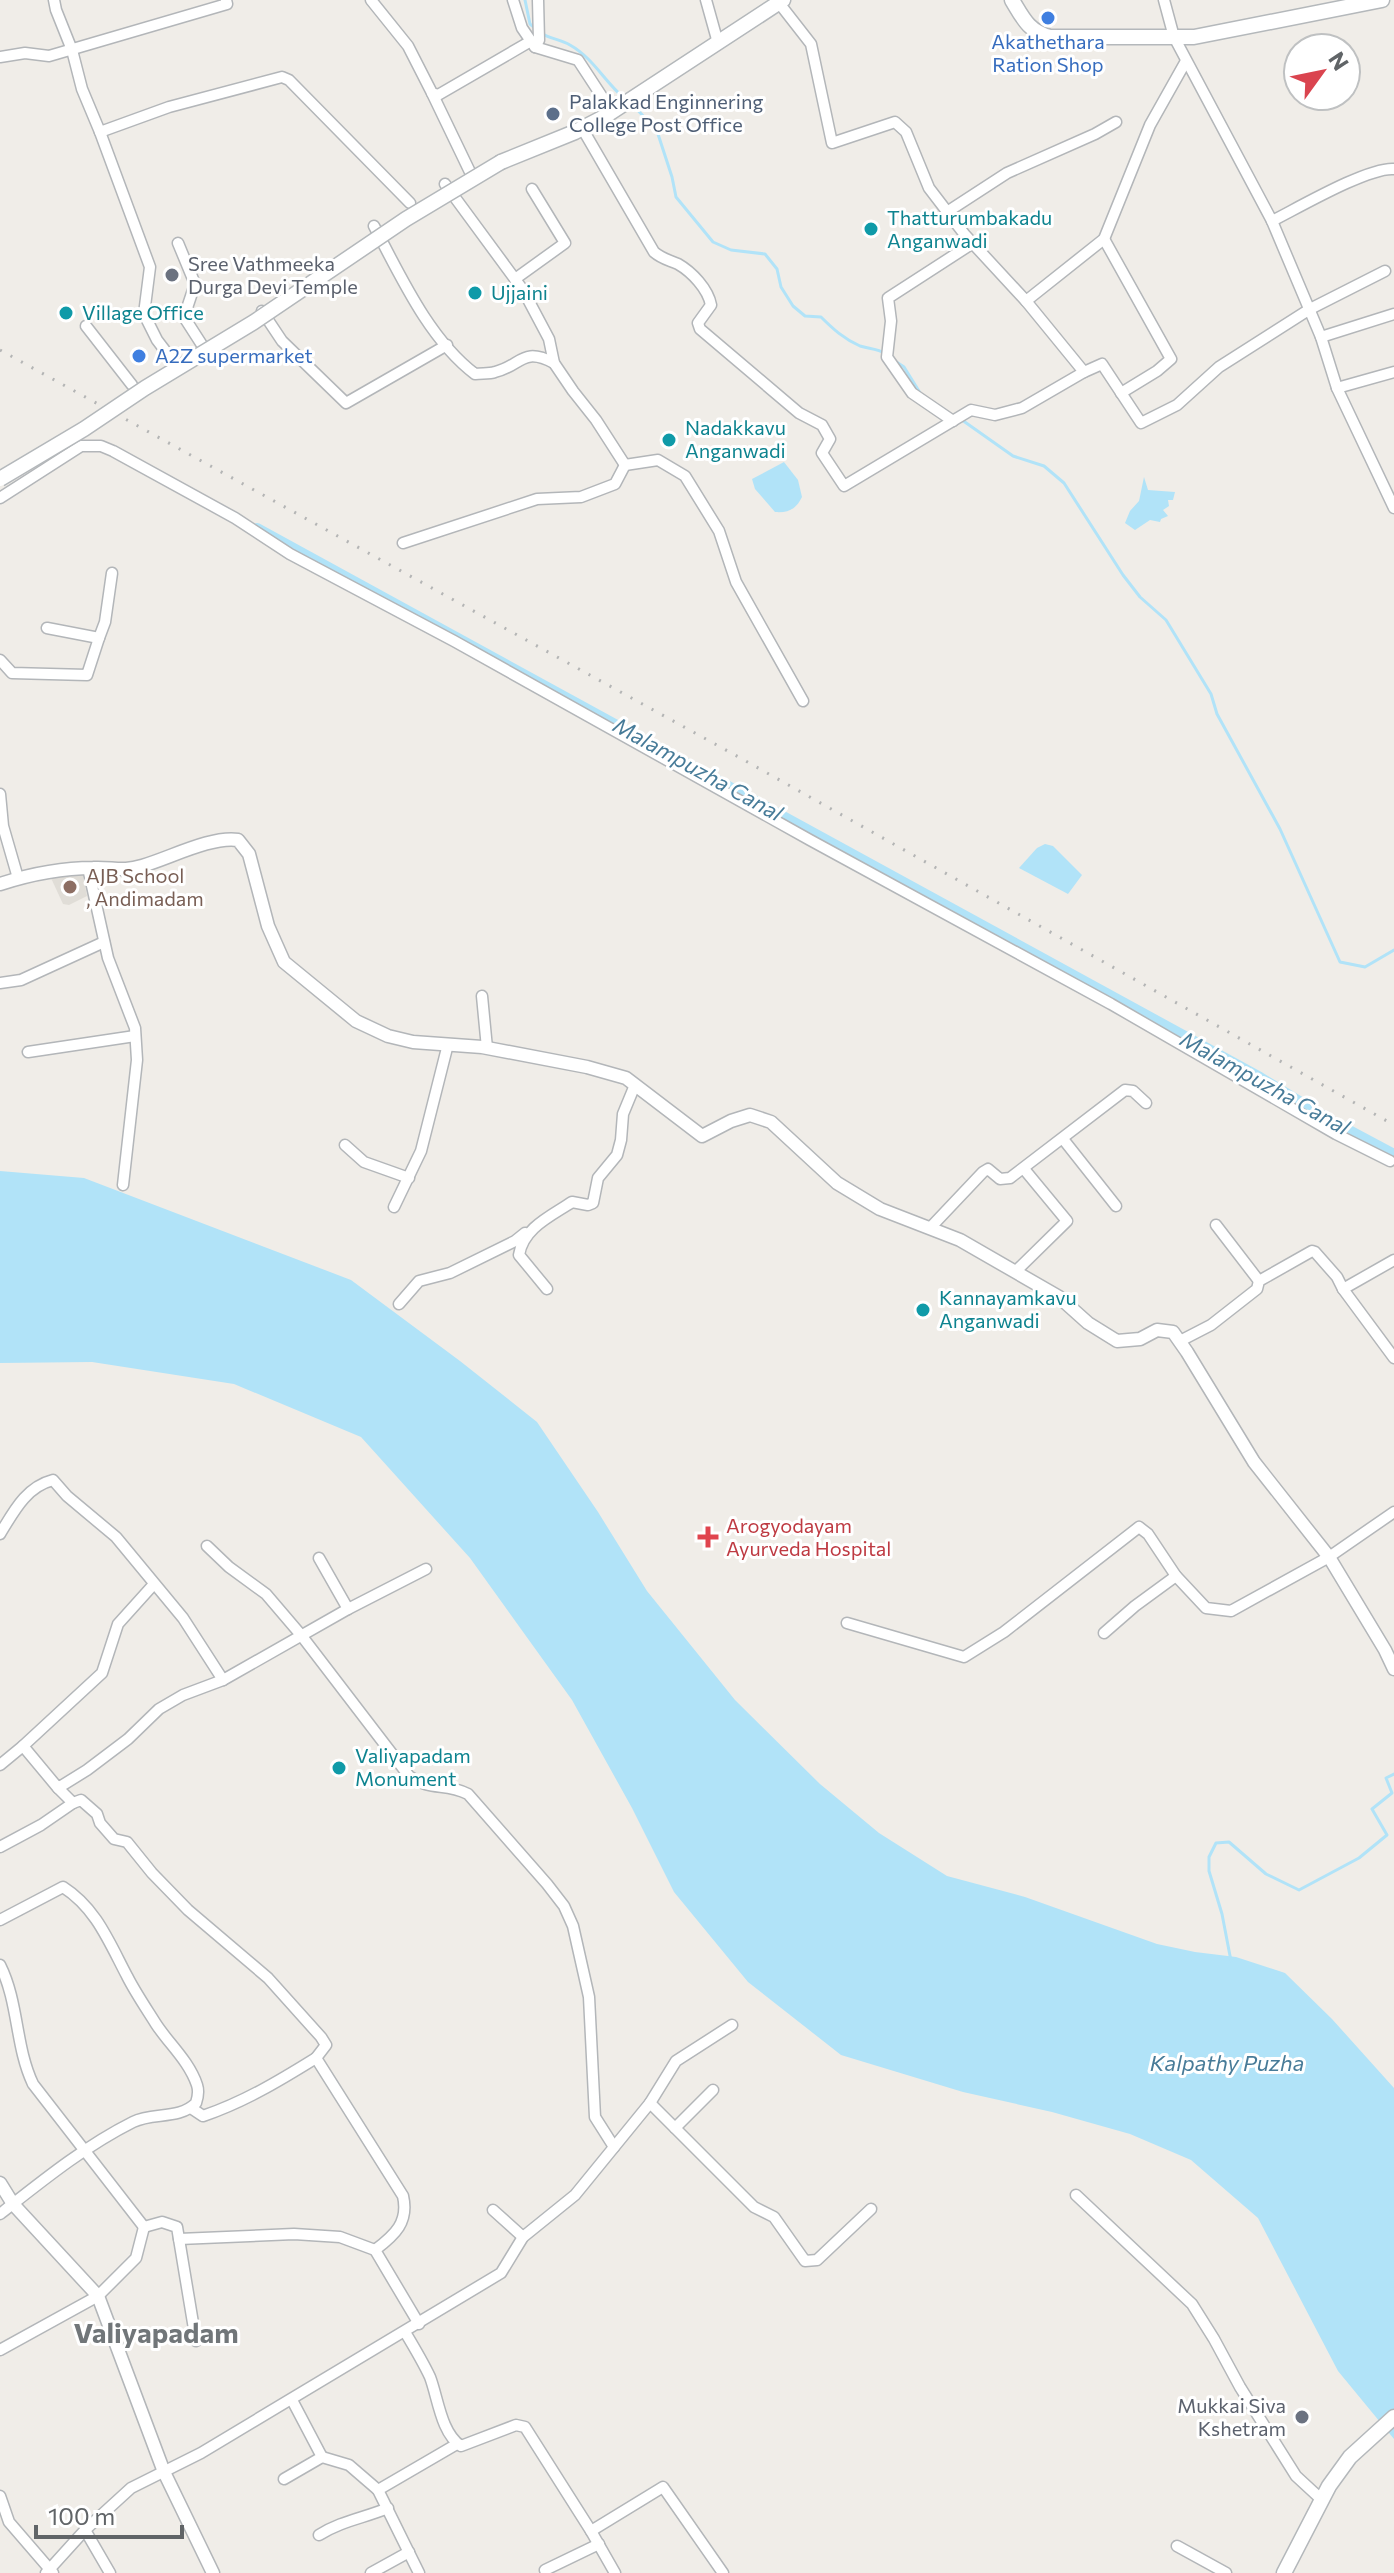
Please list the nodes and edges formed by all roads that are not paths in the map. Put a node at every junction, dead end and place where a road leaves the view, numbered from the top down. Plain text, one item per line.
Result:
1 (54, 0) edge
2 (226, 0) edge
3 (371, 0) edge
4 (513, 0) edge
5 (538, 0) edge
6 (706, 0) edge
7 (1012, 0) edge
8 (1164, 0) edge
9 (1382, 0) edge
10 (781, 1) edge
11 (1315, 6) edge
12 (1174, 37) junction
13 (535, 43) junction
14 (718, 43) junction
15 (72, 50) junction
16 (0, 57) edge
17 (1186, 61) junction
18 (432, 93) junction
19 (622, 105) junction
20 (1116, 122) dead end
21 (582, 128) junction
22 (100, 132) junction
23 (1394, 169) edge
24 (470, 172) dead end
25 (445, 184) dead end
26 (532, 189) dead end
27 (410, 203) dead end
28 (947, 212) junction
29 (1272, 221) junction
30 (374, 226) dead end
31 (1104, 239) junction
32 (178, 243) dead end
33 (973, 243) junction
34 (1385, 271) dead end
35 (515, 279) junction
36 (1026, 301) junction
37 (1310, 309) junction
38 (262, 311) dead end
39 (1394, 314) edge
40 (86, 326) dead end
41 (1321, 337) junction
42 (202, 345) dead end
43 (447, 345) junction
44 (173, 361) dead end
45 (554, 363) junction
46 (1084, 372) junction
47 (1394, 372) edge
48 (132, 385) dead end
49 (1337, 388) junction
50 (1121, 393) junction
51 (953, 421) junction
52 (50, 439) dead end
53 (65, 455) junction
54 (625, 465) junction
55 (0, 479) edge
56 (0, 498) edge
57 (1394, 508) edge
58 (403, 543) dead end
59 (112, 573) dead end
60 (47, 628) dead end
61 (99, 638) junction
62 (0, 660) edge
63 (803, 701) dead end
64 (0, 794) edge
65 (88, 868) junction
66 (18, 878) junction
67 (0, 884) edge
68 (104, 942) junction
69 (0, 983) edge
70 (482, 996) dead end
71 (135, 1036) junction
72 (448, 1044) junction
73 (487, 1048) junction
74 (28, 1052) dead end
75 (635, 1085) junction
76 (1146, 1103) dead end
77 (1063, 1139) junction
78 (345, 1145) dead end
79 (1390, 1161) dead end
80 (1024, 1169) junction
81 (409, 1178) junction
82 (123, 1185) dead end
83 (1116, 1206) dead end
84 (394, 1207) dead end
85 (1216, 1225) dead end
86 (930, 1228) junction
87 (530, 1229) junction
88 (1394, 1260) edge
89 (1015, 1272) junction
90 (1259, 1281) junction
91 (547, 1289) dead end
92 (1343, 1289) junction
93 (399, 1304) dead end
94 (1180, 1341) junction
95 (1394, 1358) edge
96 (1394, 1512) edge
97 (0, 1534) edge
98 (207, 1546) dead end
99 (1329, 1557) junction
100 (319, 1558) dead end
101 (426, 1569) dead end
102 (1176, 1576) junction
103 (154, 1584) junction
104 (348, 1609) junction
105 (847, 1623) dead end
106 (1104, 1633) dead end
107 (301, 1635) junction
108 (1394, 1669) edge
109 (223, 1680) junction
110 (23, 1746) junction
111 (0, 1765) edge
112 (58, 1788) junction
113 (73, 1803) junction
114 (0, 1847) edge
115 (0, 1920) edge
116 (2, 1973) edge
117 (732, 2025) dead end
118 (316, 2058) junction
119 (713, 2090) dead end
120 (650, 2103) junction
121 (191, 2108) junction
122 (675, 2128) junction
123 (614, 2147) junction
124 (83, 2151) junction
125 (0, 2183) edge
126 (1076, 2195) dead end
127 (13, 2204) junction
128 (871, 2209) dead end
129 (493, 2210) dead end
130 (0, 2214) edge
131 (144, 2227) junction
132 (523, 2237) junction
133 (179, 2239) junction
134 (375, 2250) junction
135 (98, 2296) junction
136 (419, 2324) junction
137 (405, 2332) junction
138 (196, 2341) dead end
139 (0, 2350) edge
140 (292, 2400) junction
141 (1394, 2417) edge
142 (457, 2444) junction
143 (322, 2457) junction
144 (164, 2472) junction
145 (284, 2479) dead end
146 (378, 2490) junction
147 (0, 2496) edge
148 (1322, 2500) junction
149 (388, 2508) junction
150 (85, 2530) junction
151 (591, 2531) junction
152 (319, 2535) dead end
153 (599, 2544) junction
154 (1177, 2546) dead end
155 (409, 2552) junction
156 (545, 2570) dead end
157 (49, 2572) edge
158 (110, 2573) edge
159 (213, 2573) edge
160 (371, 2573) edge
161 (419, 2573) edge
162 (615, 2573) edge
163 (723, 2573) edge
164 (1226, 2573) edge
165 (1284, 2573) edge

1 - 15 street
2 - 15 street
3 - 18 street
4 - 13 street
5 - 13 street
6 - 14 street
7 - 12 main road
8 - 12 street
9 - 11 main road
10 - 14 main road
10 - 28 street
11 - 12 main road
12 - 17 street
13 - 18 street
13 - 19 street
14 - 19 main road
15 - 16 street
15 - 22 street
17 - 29 street
17 - 31 street
18 - 24 street
19 - 21 main road
20 - 28 street
21 - 51 street
21 - 55 main road, bridge
22 - 27 street
22 - 44 street
23 - 29 street
25 - 35 street
26 - 35 street
28 - 33 street
29 - 37 street
30 - 43 street
31 - 36 street
31 - 50 street
32 - 42 street
33 - 36 street
33 - 51 street
34 - 37 street
35 - 45 street
36 - 46 street
37 - 41 street
37 - 50 street
38 - 43 street
39 - 41 street
40 - 48 street
41 - 49 street
43 - 45 street
45 - 54 street
46 - 50 street
46 - 51 street
47 - 49 street
49 - 57 street
52 - 53 street, bridge
53 - 56 street
53 - 79 street
54 - 58 street
54 - 63 street
59 - 61 street
60 - 61 street
61 - 62 street
64 - 66 street
65 - 66 street
65 - 68 street
65 - 72 street
66 - 67 street
68 - 69 street
68 - 71 street
70 - 73 street
71 - 74 street
71 - 82 street
72 - 73 street
72 - 81 street
73 - 75 street
75 - 86 street
75 - 87 street
76 - 77 street
77 - 80 street
77 - 83 street
78 - 81 street
80 - 86 street
80 - 89 street
81 - 84 street
85 - 90 street
86 - 89 street
87 - 91 street
87 - 93 street
88 - 92 street
89 - 94 street
90 - 92 street
90 - 94 street
92 - 95 street
94 - 99 street
96 - 99 street
97 - 103 street
98 - 107 street
99 - 102 street
99 - 108 street
100 - 104 street
101 - 104 street
102 - 105 street
102 - 106 street
103 - 109 street
103 - 110 street
104 - 107 street
107 - 109 street
107 - 123 street
109 - 112 street
110 - 111 street
110 - 112 street
112 - 113 street
113 - 114 street
113 - 118 street
115 - 121 street
116 - 124 street
117 - 120 street
118 - 121 street
118 - 134 street
119 - 122 street
120 - 122 street
120 - 123 street
121 - 124 street
122 - 128 street
123 - 132 street
124 - 127 street
124 - 131 street
125 - 127 street
126 - 148 street
127 - 130 street
127 - 135 street
129 - 132 street
131 - 133 street
131 - 135 street
132 - 136 street
133 - 134 street
133 - 138 street
134 - 136 street
135 - 139 street
135 - 144 street
136 - 137 street
137 - 140 street
137 - 142 street
140 - 143 street
140 - 144 street
141 - 148 main road
142 - 146 street
142 - 151 street
143 - 145 street
143 - 146 street
144 - 150 street
144 - 159 street
146 - 149 street
147 - 157 street
148 - 165 main road
149 - 152 street
149 - 155 street
150 - 157 street
150 - 158 street
151 - 153 street
151 - 163 street
153 - 156 street
153 - 162 street
154 - 164 street
155 - 160 street
155 - 161 street

